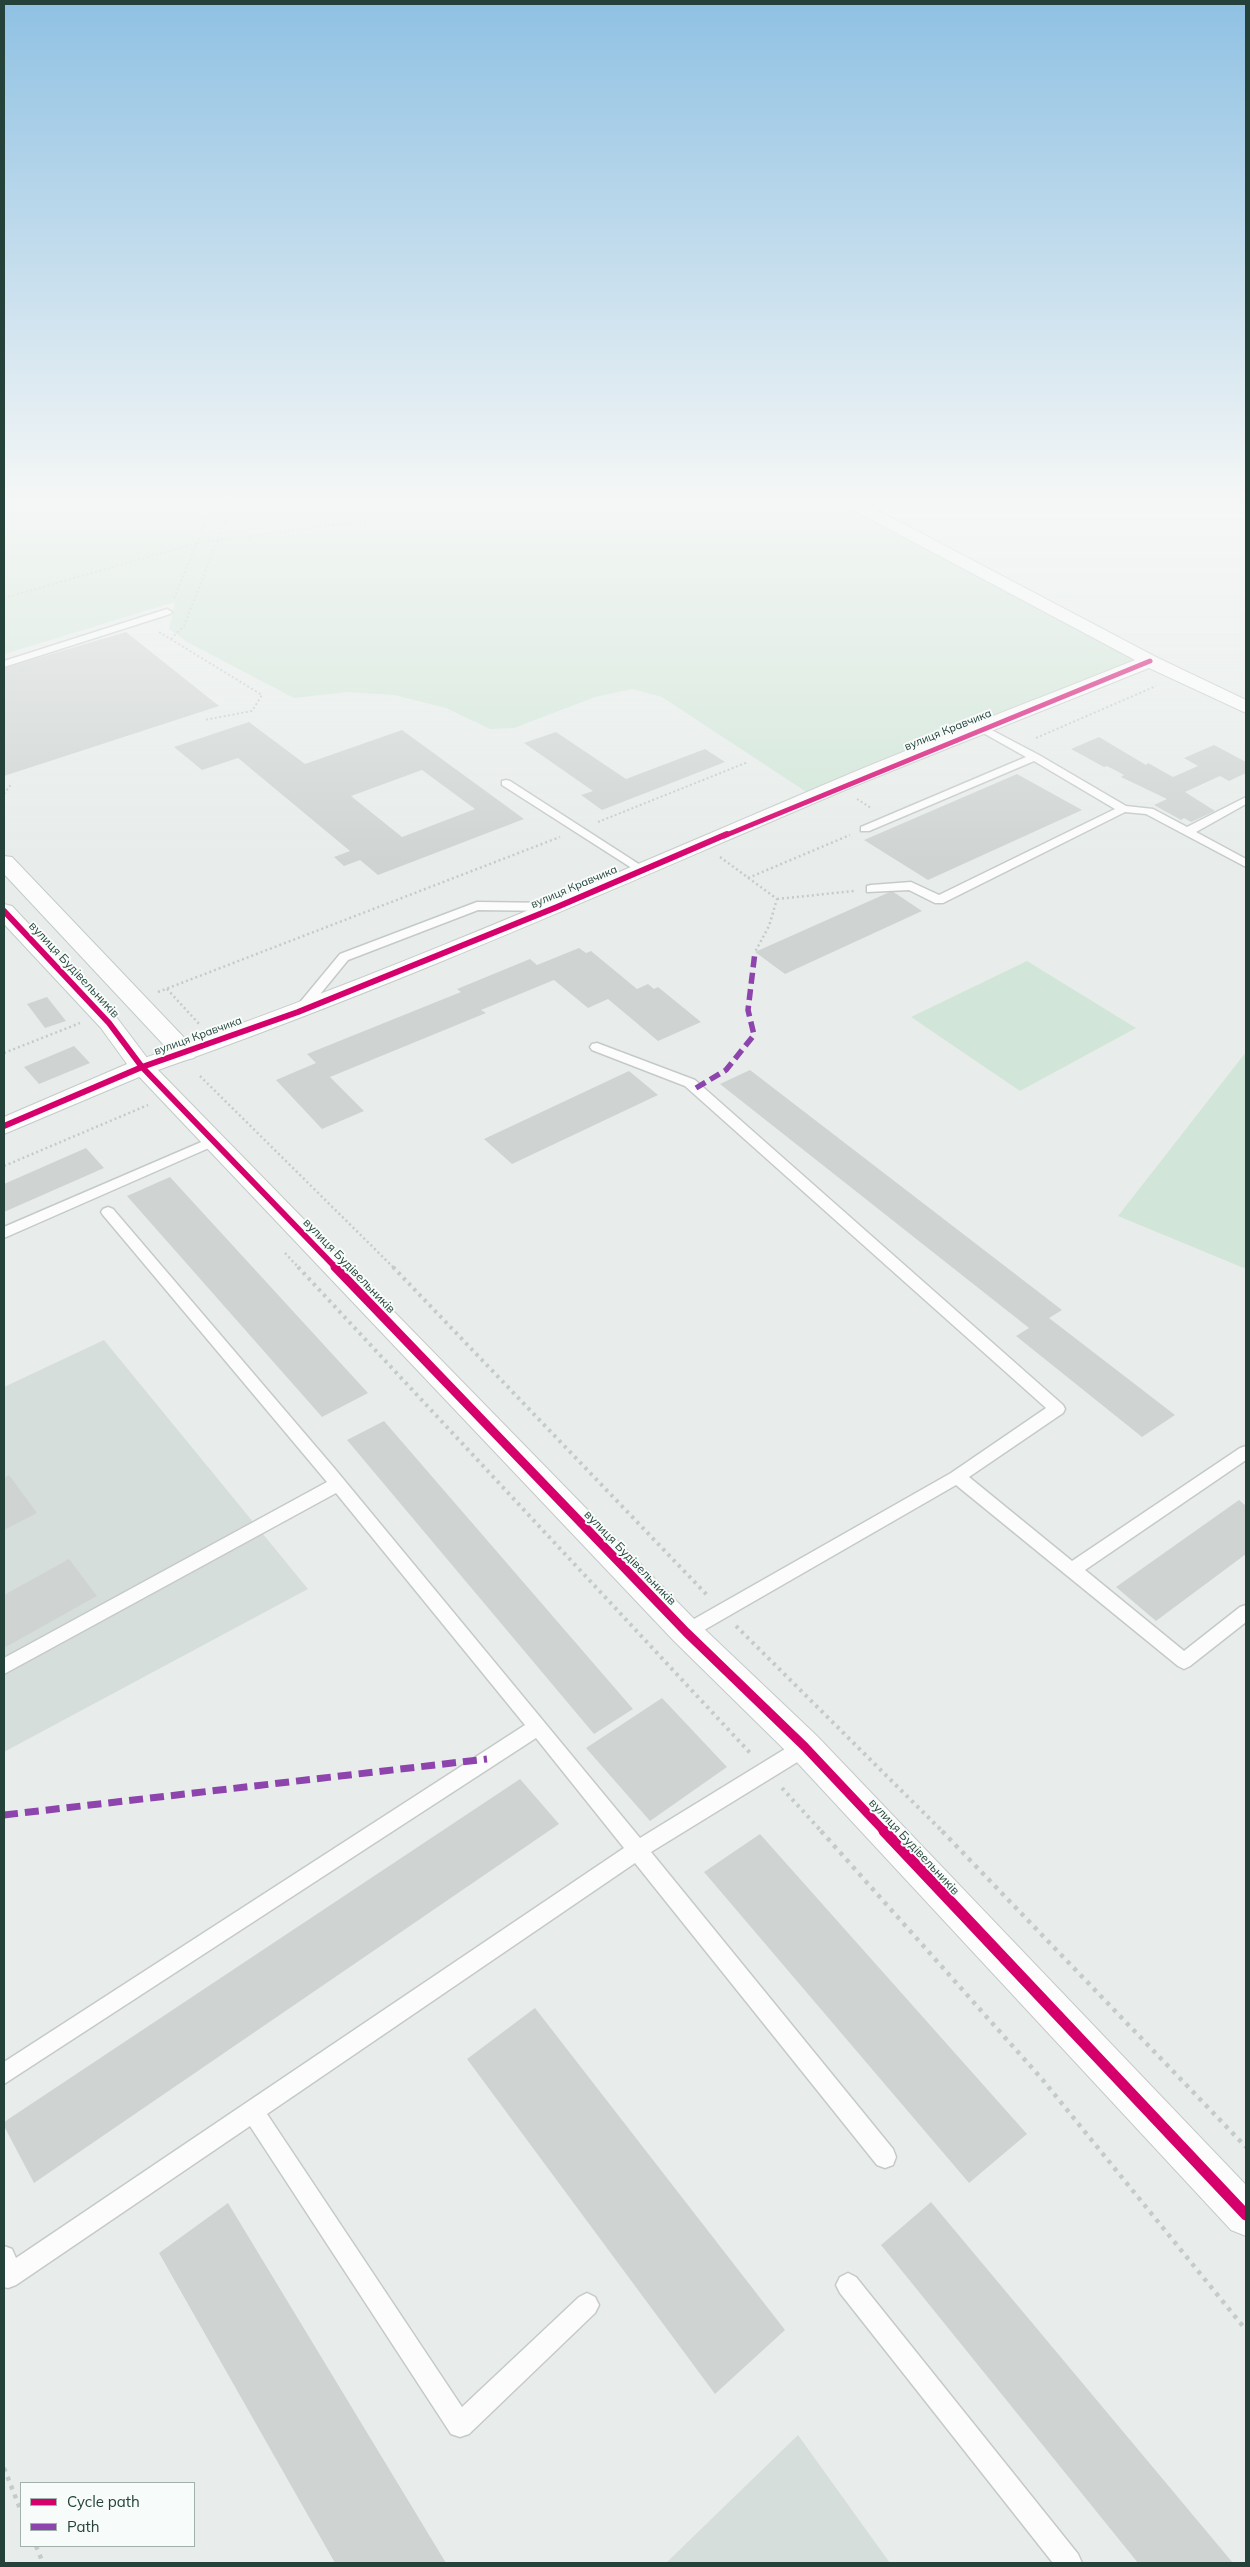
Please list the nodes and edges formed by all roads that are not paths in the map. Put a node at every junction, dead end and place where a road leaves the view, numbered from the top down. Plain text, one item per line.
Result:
1 (134, 623) edge
2 (1078, 623) edge
3 (1150, 661) junction
4 (4, 664) edge
5 (1246, 707) edge
6 (982, 728) junction
7 (1035, 757) junction
8 (506, 783) dead end
9 (1246, 800) edge
10 (1123, 809) junction
11 (865, 829) road end
12 (1188, 832) junction
13 (1246, 848) edge
14 (1230, 856) junction
15 (4, 862) edge
16 (1246, 864) edge
17 (642, 870) junction
18 (871, 889) road end
19 (557, 907) junction
20 (4, 911) edge
21 (298, 1012) junction
22 (597, 1047) dead end
23 (185, 1053) junction
24 (134, 1071) junction
25 (4, 1126) edge
26 (212, 1141) junction
27 (108, 1212) dead end
28 (4, 1233) edge
29 (1246, 1452) edge
30 (957, 1477) junction
31 (338, 1484) junction
32 (1072, 1570) junction
33 (1246, 1612) edge
34 (686, 1632) junction
35 (4, 1667) edge
36 (538, 1727) junction
37 (805, 1747) junction
38 (638, 1850) junction
39 (4, 2074) edge
40 (253, 2111) junction
41 (885, 2157) dead end
42 (1246, 2215) edge
43 (4, 2257) edge
44 (848, 2285) dead end
45 (587, 2305) dead end
46 (1069, 2563) edge

1 - 4 lane
2 - 3 street
3 - 5 street
3 - 6 street, вулиця Кравчика
6 - 7 lane
6 - 17 street, вулиця Кравчика
7 - 10 lane
7 - 11 lane
8 - 17 lane
9 - 12 lane
10 - 12 lane
10 - 18 lane
12 - 14 lane
13 - 14 lane
14 - 16 lane
15 - 23 street
17 - 19 street, вулиця Кравчика
19 - 21 street, вулиця Кравчика
19 - 21 lane
20 - 24 street, вулиця Будівельників
21 - 23 street, вулиця Кравчика
22 - 30 lane
23 - 24 street, вулиця Кравчика
24 - 25 street, вулиця Кравчика
24 - 26 street, вулиця Будівельників
26 - 28 lane
26 - 34 street, вулиця Будівельників
27 - 31 lane
29 - 32 lane
30 - 32 lane
30 - 34 lane
31 - 35 lane
31 - 36 lane
32 - 33 lane
34 - 37 street, вулиця Будівельників
36 - 38 lane
36 - 39 lane
37 - 38 lane
37 - 42 street, вулиця Будівельників
38 - 40 lane
38 - 41 lane
40 - 43 lane
40 - 45 lane
44 - 46 lane

